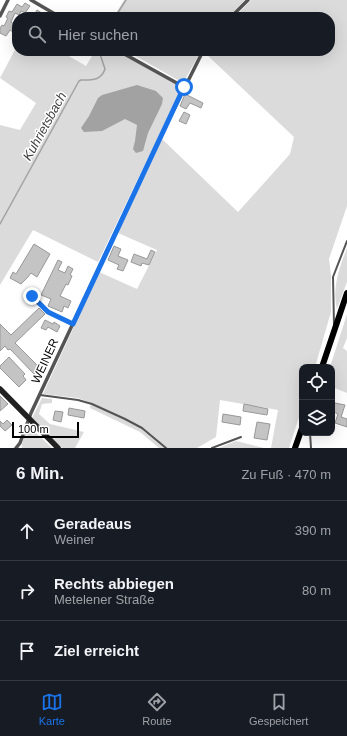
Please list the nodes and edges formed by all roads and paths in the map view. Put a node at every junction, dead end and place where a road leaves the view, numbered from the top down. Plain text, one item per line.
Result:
1 (8, 0) edge
2 (32, 0) edge
3 (248, 0) edge
4 (52, 12) edge
5 (236, 12) edge
6 (0, 16) edge
7 (128, 56) edge
8 (200, 56) edge
9 (184, 87) junction
10 (347, 241) edge
11 (347, 293) edge
12 (32, 296) dead end
13 (73, 324) junction
14 (334, 331) junction
15 (323, 364) edge
16 (0, 388) edge
17 (40, 395) junction
18 (29, 419) junction
19 (299, 436) edge
20 (310, 436) edge
21 (241, 437) dead end
22 (16, 448) edge
23 (58, 448) edge
24 (166, 448) edge
25 (212, 448) edge
26 (295, 448) edge
27 (311, 448) edge

1 - 6 street
2 - 4 street
3 - 5 street
7 - 9 street
8 - 9 street, WEINER
9 - 13 street, WEINER
10 - 14 lane
11 - 14 highway
12 - 13 street
13 - 17 street, WEINER
14 - 15 highway
16 - 18 main road
17 - 18 street, WEINER
17 - 24 lane
18 - 22 street, WEINER
18 - 23 main road
19 - 26 highway
20 - 27 lane
21 - 25 lane

